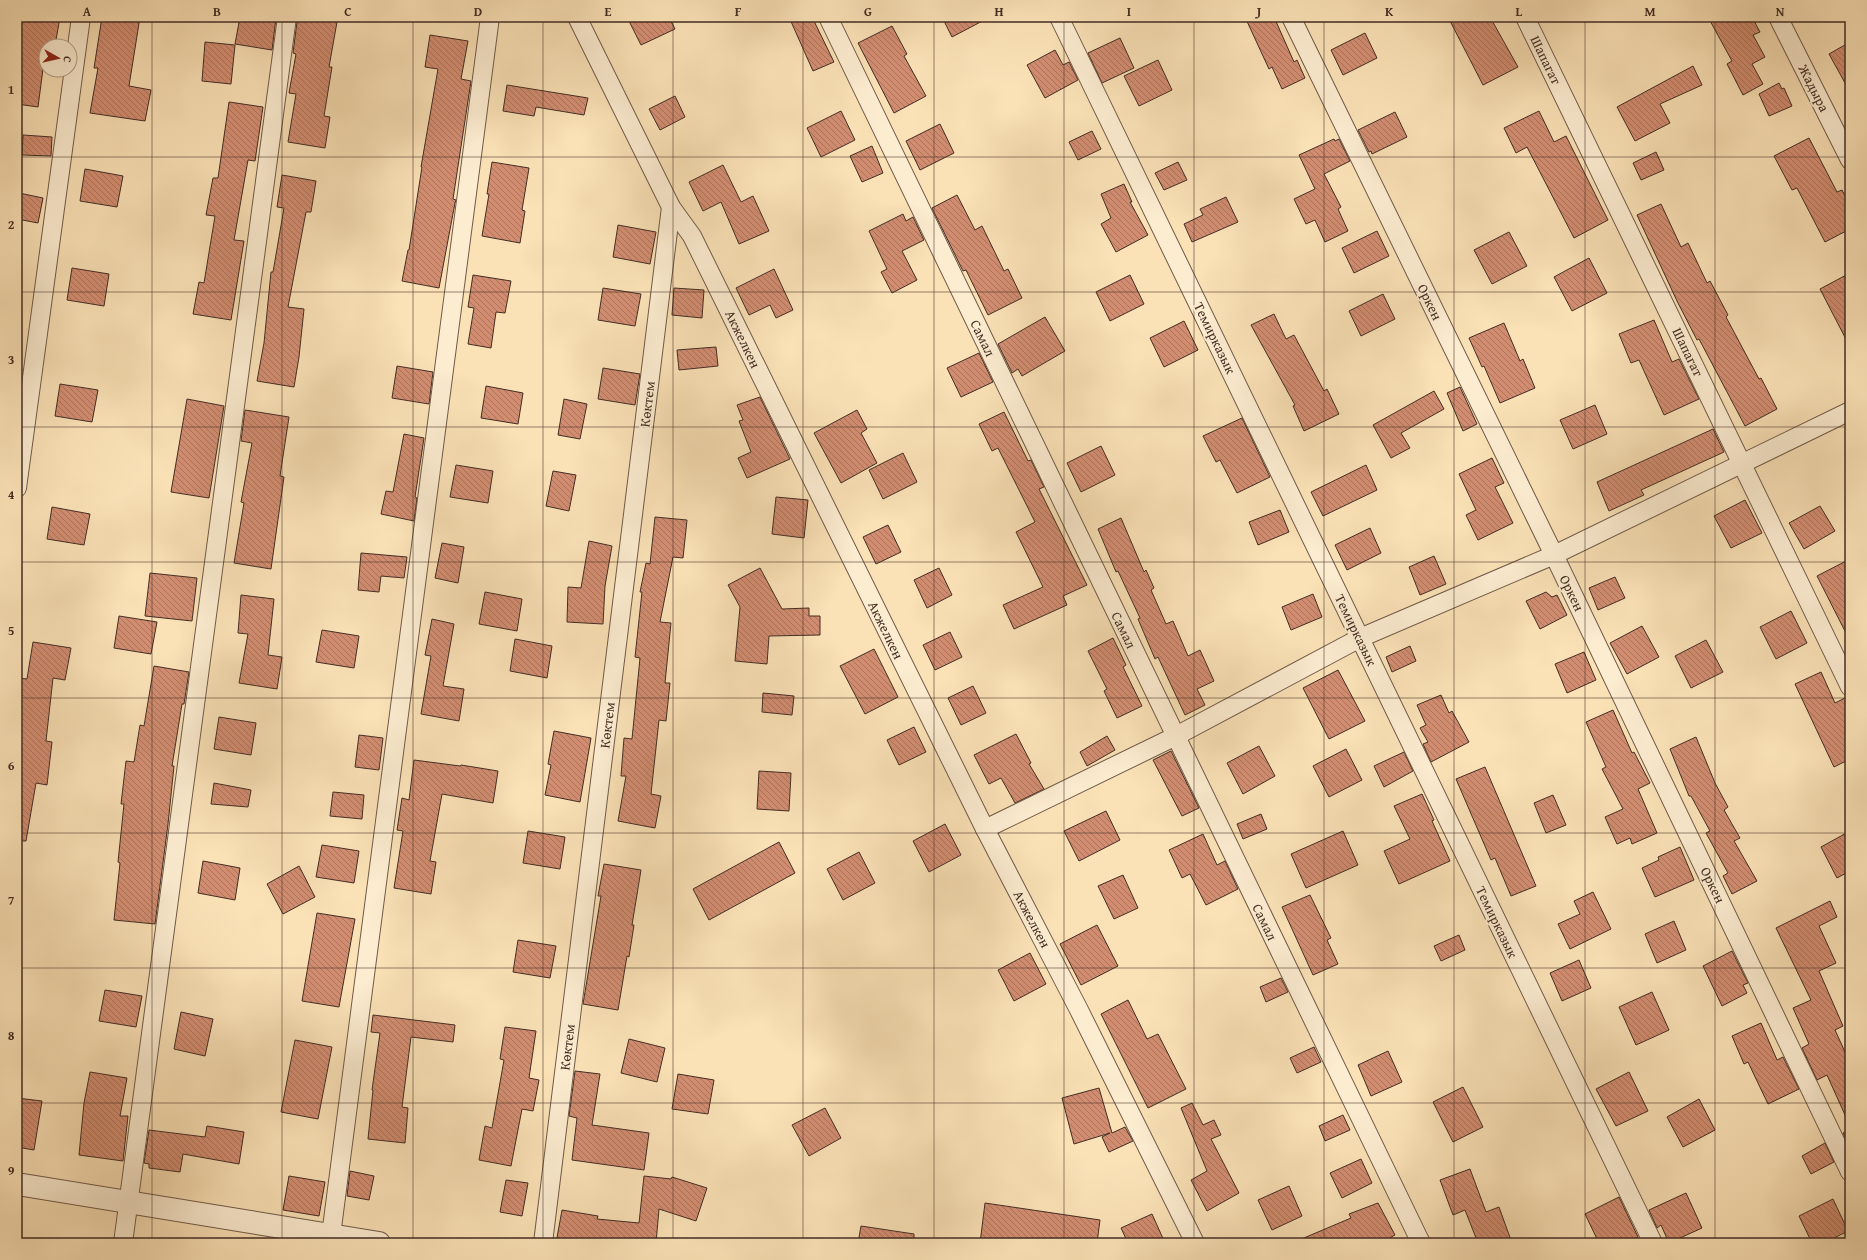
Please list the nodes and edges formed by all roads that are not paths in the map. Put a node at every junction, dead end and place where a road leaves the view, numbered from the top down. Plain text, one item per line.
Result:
1 (81, 17) edge
2 (287, 17) edge
3 (490, 17) edge
4 (577, 17) edge
5 (828, 17) edge
6 (1059, 17) edge
7 (1291, 17) edge
8 (1525, 17) edge
9 (1778, 17) edge
10 (1850, 160) edge
11 (671, 207) junction
12 (1850, 411) edge
13 (1742, 463) junction
14 (17, 488) edge
15 (1554, 555) junction
16 (1360, 638) junction
17 (1850, 687) edge
18 (1176, 736) junction
19 (985, 829) junction
20 (1850, 1172) edge
21 (17, 1184) edge
22 (129, 1202) junction
23 (330, 1239) edge
24 (123, 1243) edge
25 (379, 1243) edge
26 (543, 1243) edge
27 (1195, 1243) edge
28 (1421, 1243) edge
29 (1653, 1243) edge

1 - 14 street
2 - 22 street
3 - 23 street
4 - 11 street, Акжелкен
5 - 18 street, Самал
6 - 16 street, Темирказык
7 - 15 street, Оркен
8 - 13 street, Шапагат
9 - 10 street, Жадыра
11 - 19 street, Акжелкен
11 - 26 street, Көктем
12 - 13 street
13 - 15 street
13 - 17 street, Шапагат
15 - 16 street
15 - 20 street, Оркен
16 - 18 street
16 - 29 street, Темирказык
18 - 19 street
18 - 28 street, Самал
19 - 27 street, Акжелкен
21 - 22 street
22 - 23 street
22 - 24 street
23 - 25 street

